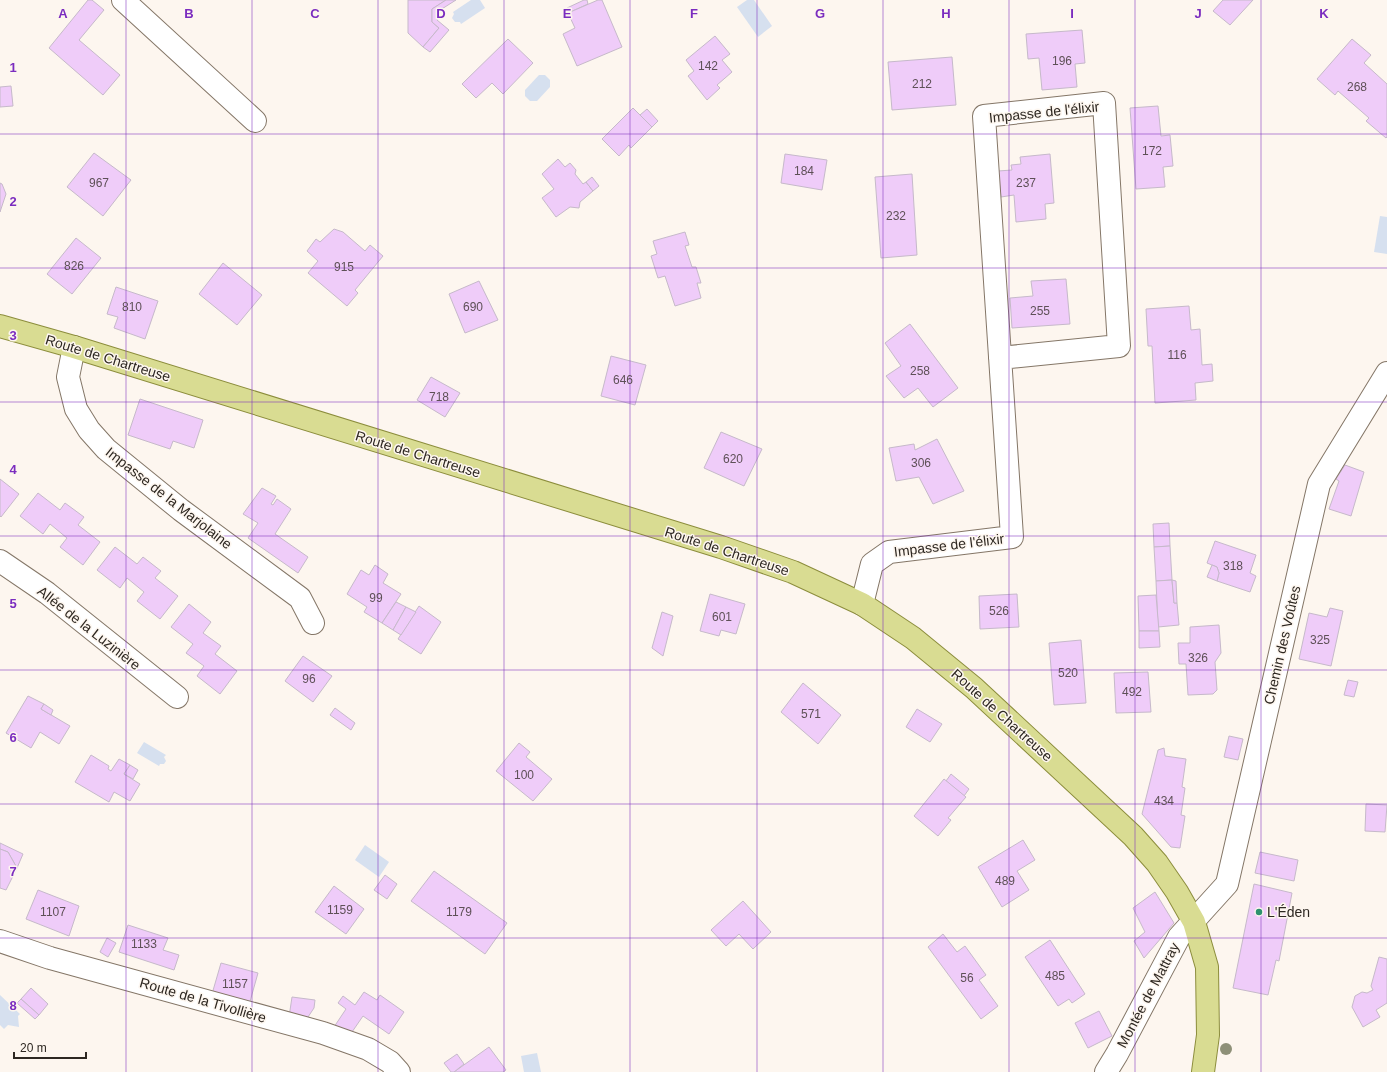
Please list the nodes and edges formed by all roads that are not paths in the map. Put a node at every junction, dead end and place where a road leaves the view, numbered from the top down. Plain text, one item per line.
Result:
1 (123, 0) edge
2 (255, 121) dead end
3 (0, 326) edge
4 (74, 347) junction
5 (1000, 358) junction
6 (1387, 373) edge
7 (0, 561) edge
8 (862, 604) junction
9 (313, 623) dead end
10 (177, 697) dead end
11 (1194, 922) junction
12 (0, 941) edge
13 (399, 1072) edge
14 (1106, 1072) edge
15 (1203, 1072) edge

1 - 2 street
3 - 4 main road, Route de Chartreuse
4 - 8 main road, Route de Chartreuse
4 - 9 street, Impasse de la Marjolaine
5 - 5 street, Impasse de l'élixir
5 - 8 street, Impasse de l'élixir
6 - 11 street, Chemin des Voûtes
7 - 10 street, Allée de la Luzinière
8 - 11 main road, Route de Chartreuse
11 - 14 street, Montée de Mattray
11 - 15 main road, Route de Chartreuse
12 - 13 street, Route de la Tivollière

